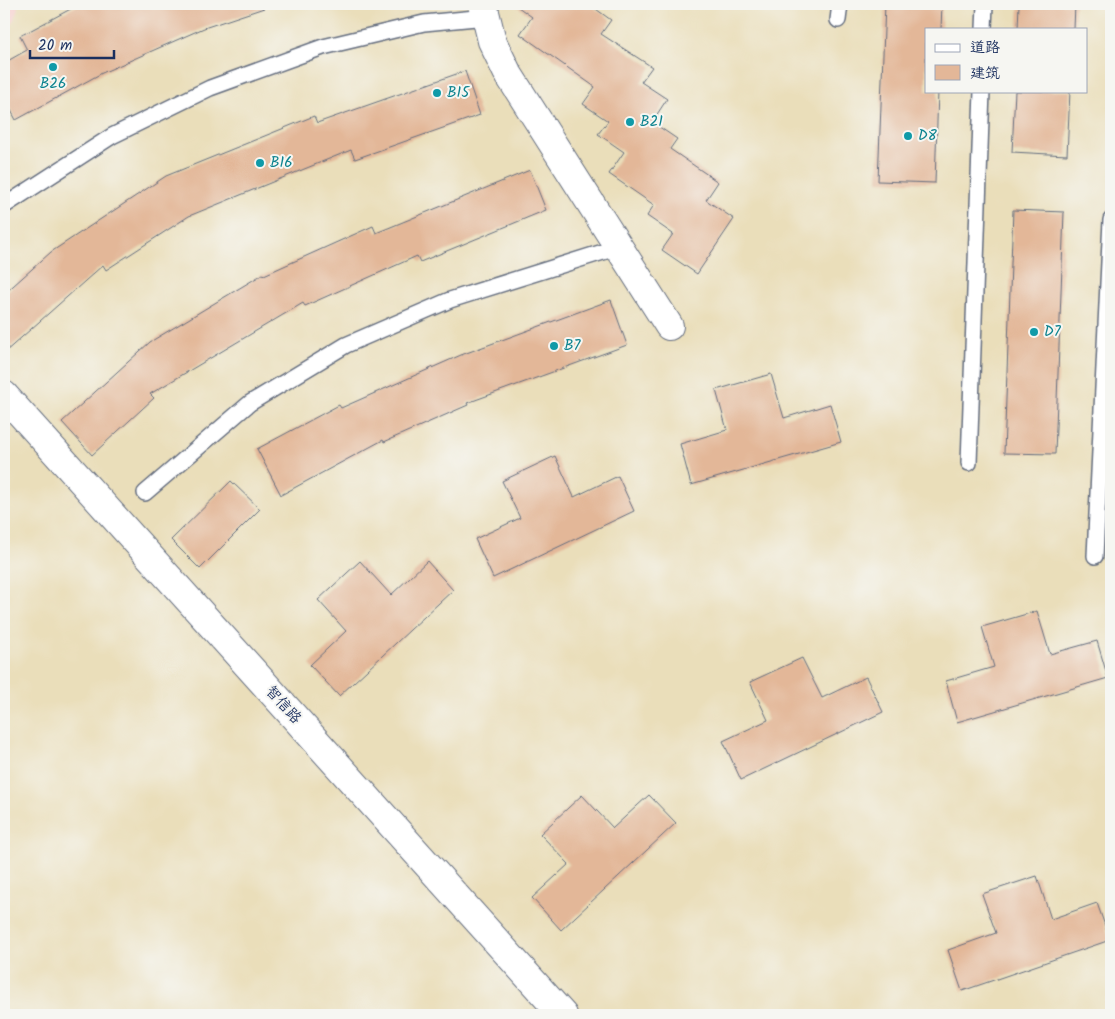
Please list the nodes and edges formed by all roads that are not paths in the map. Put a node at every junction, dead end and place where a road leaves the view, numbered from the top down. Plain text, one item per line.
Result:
1 (840, 4) edge
2 (985, 4) edge
3 (484, 10) edge
4 (838, 20) dead end
5 (984, 28) edge
6 (982, 92) edge
7 (4, 206) edge
8 (1111, 220) edge
9 (619, 247) junction
10 (669, 326) dead end
11 (4, 395) edge
12 (4, 418) edge
13 (969, 463) dead end
14 (145, 493) dead end
15 (1095, 556) dead end
16 (542, 1015) edge
17 (563, 1015) edge

1 - 4 lane
2 - 5 lane
3 - 7 lane
3 - 9 street
6 - 13 lane
8 - 15 lane
9 - 10 street
9 - 14 lane
11 - 17 street, 智信路
12 - 16 street, 智信路

